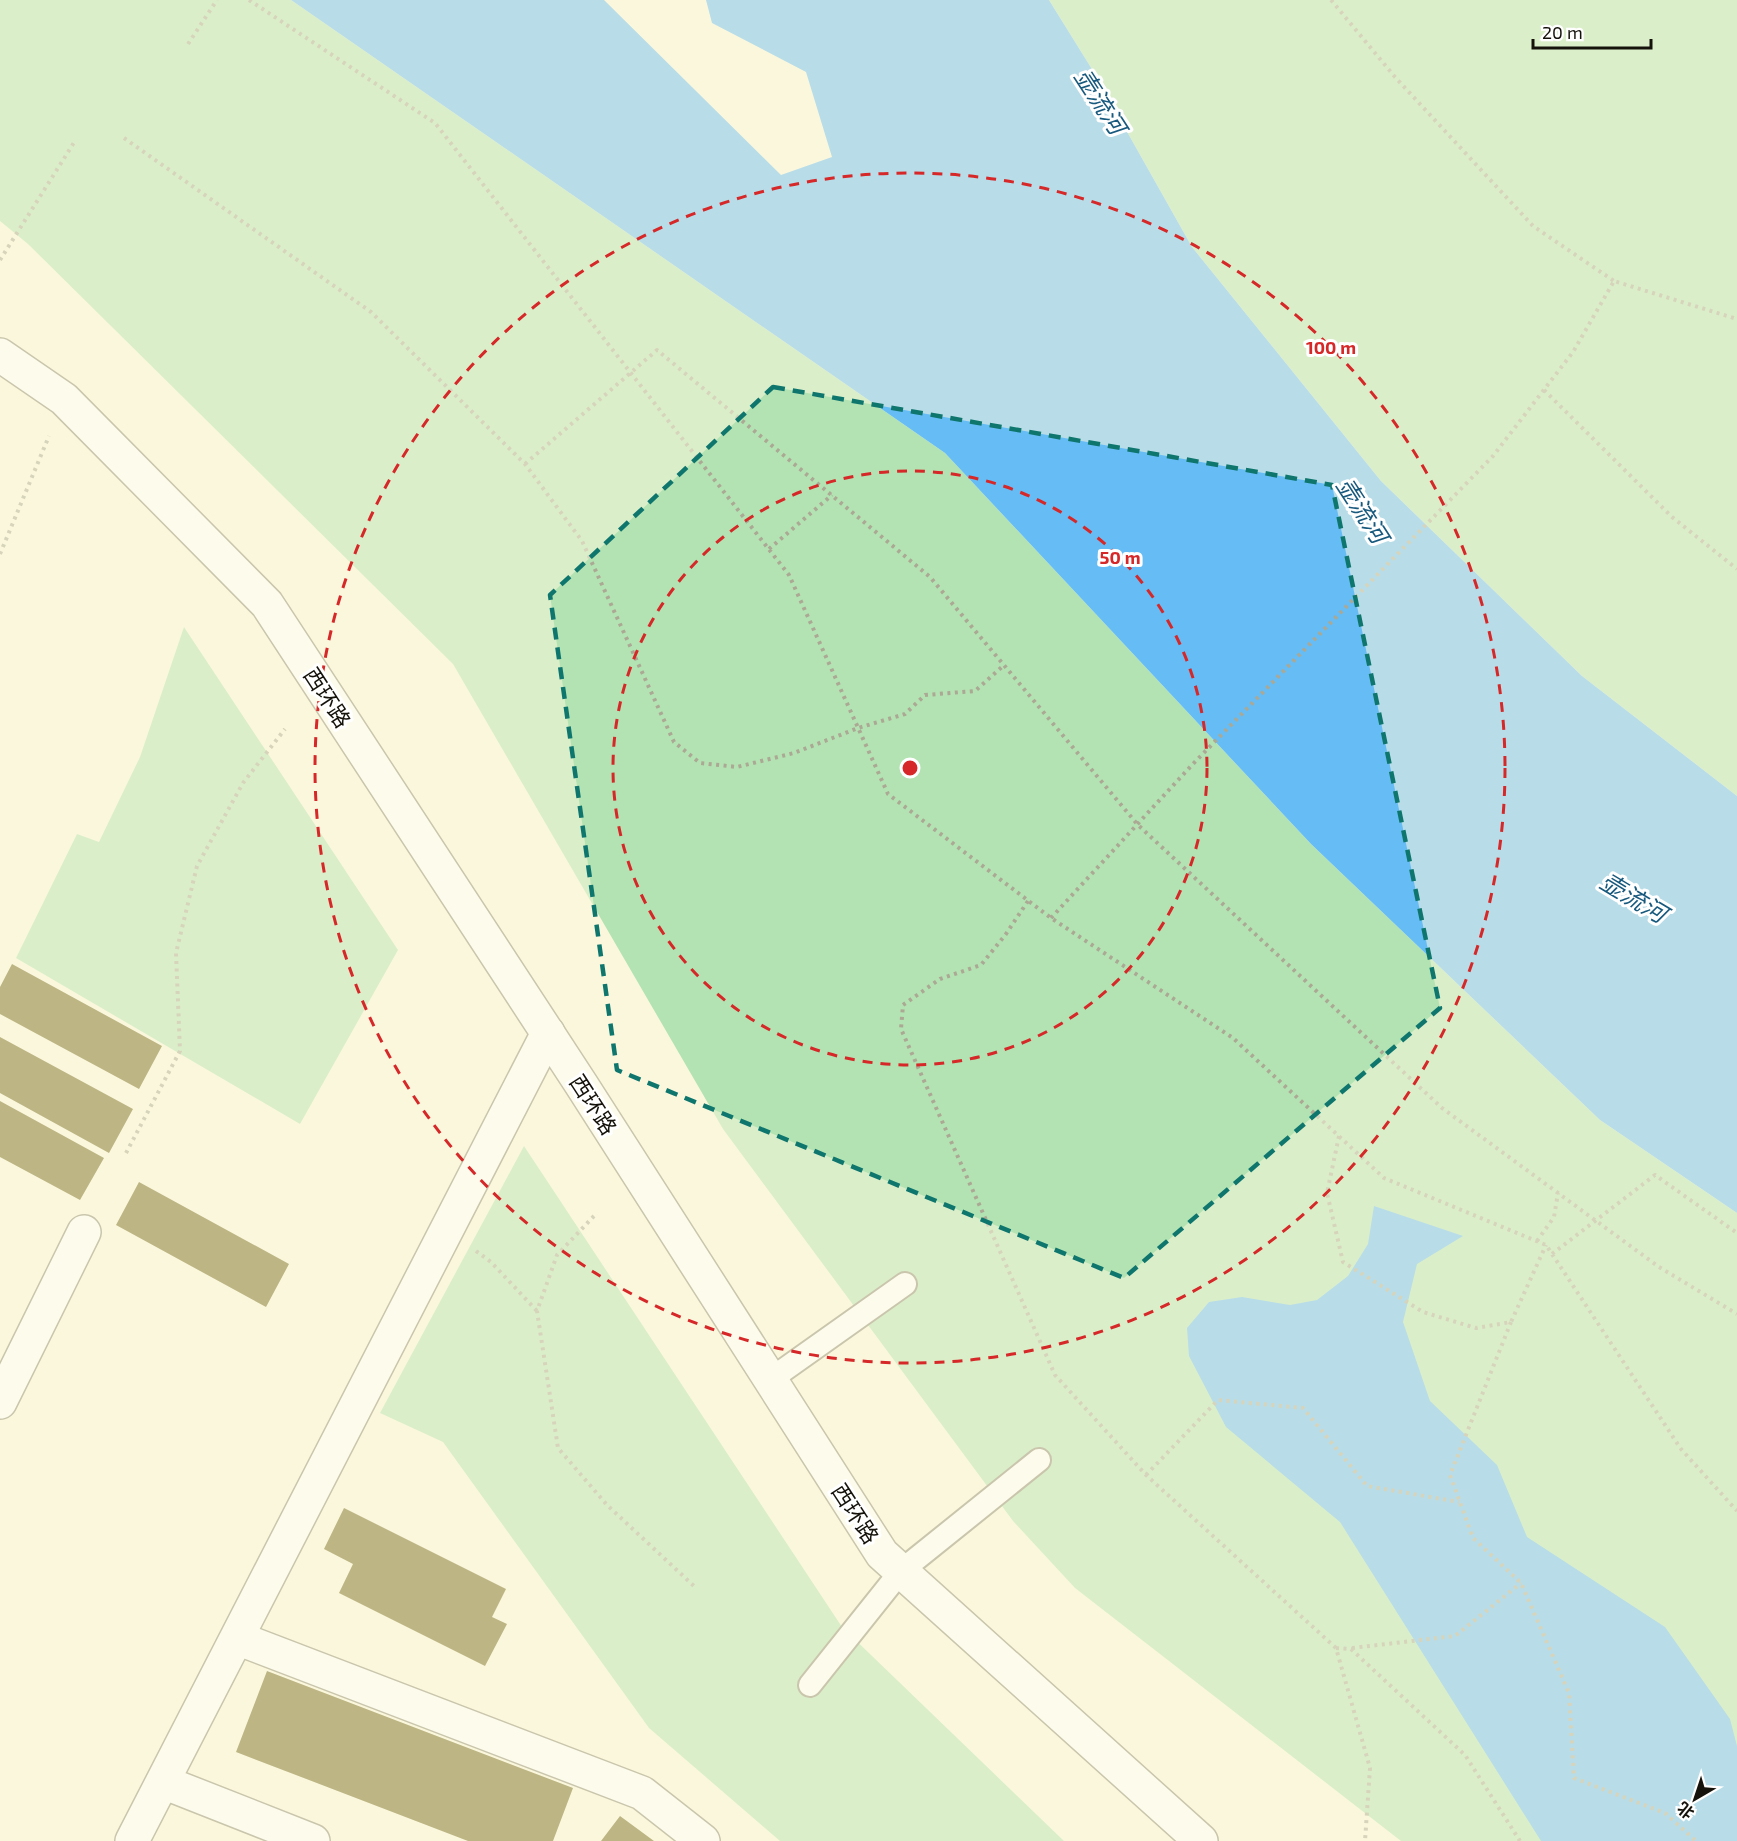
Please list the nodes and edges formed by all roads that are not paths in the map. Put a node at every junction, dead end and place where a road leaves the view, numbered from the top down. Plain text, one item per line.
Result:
1 (0, 355) edge
2 (548, 1033) junction
3 (84, 1232) dead end
4 (905, 1284) dead end
5 (771, 1379) junction
6 (0, 1402) edge
7 (1039, 1460) dead end
8 (901, 1571) junction
9 (237, 1638) junction
10 (810, 1685) dead end
11 (163, 1782) junction
12 (132, 1841) edge
13 (313, 1841) edge
14 (703, 1841) edge
15 (1201, 1841) edge

1 - 2 main road, 西环路
2 - 5 main road, 西环路
2 - 9 main road
3 - 6 main road
4 - 5 lane
5 - 8 main road, 西环路
7 - 8 lane
8 - 10 lane
8 - 15 main road, 西环路
9 - 11 main road
9 - 14 main road
11 - 12 main road
11 - 13 main road

